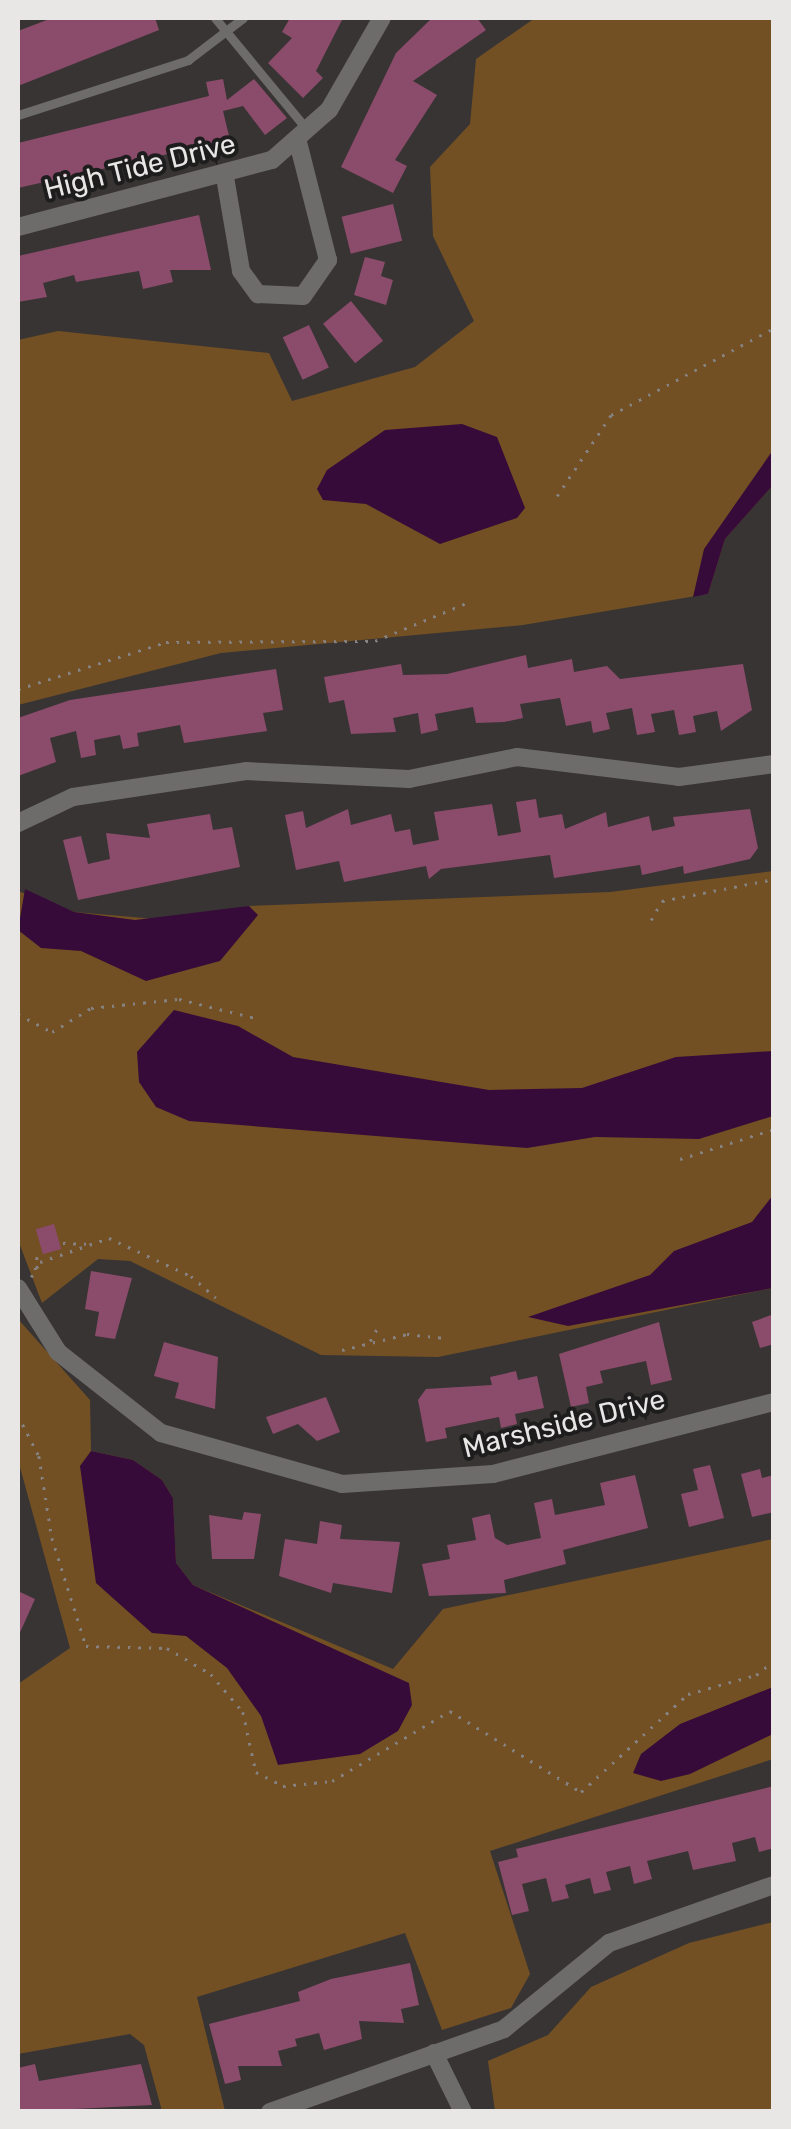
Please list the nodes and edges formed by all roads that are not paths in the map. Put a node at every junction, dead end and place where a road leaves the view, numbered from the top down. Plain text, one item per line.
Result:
1 (215, 18) edge
2 (243, 18) edge
3 (382, 18) edge
4 (226, 32) junction
5 (18, 115) edge
6 (304, 137) junction
7 (225, 177) junction
8 (18, 226) edge
9 (774, 764) edge
10 (18, 823) edge
11 (23, 1286) edge
12 (774, 1402) edge
13 (774, 1885) edge
14 (434, 2053) junction
15 (270, 2112) edge
16 (463, 2112) edge

1 - 4 lane
2 - 4 lane
3 - 6 street
4 - 5 lane
4 - 6 lane
6 - 7 street, High Tide Drive
6 - 7 street
7 - 8 street, High Tide Drive
9 - 10 street
11 - 12 street, Marshside Drive
13 - 14 street
14 - 15 street
14 - 16 street

